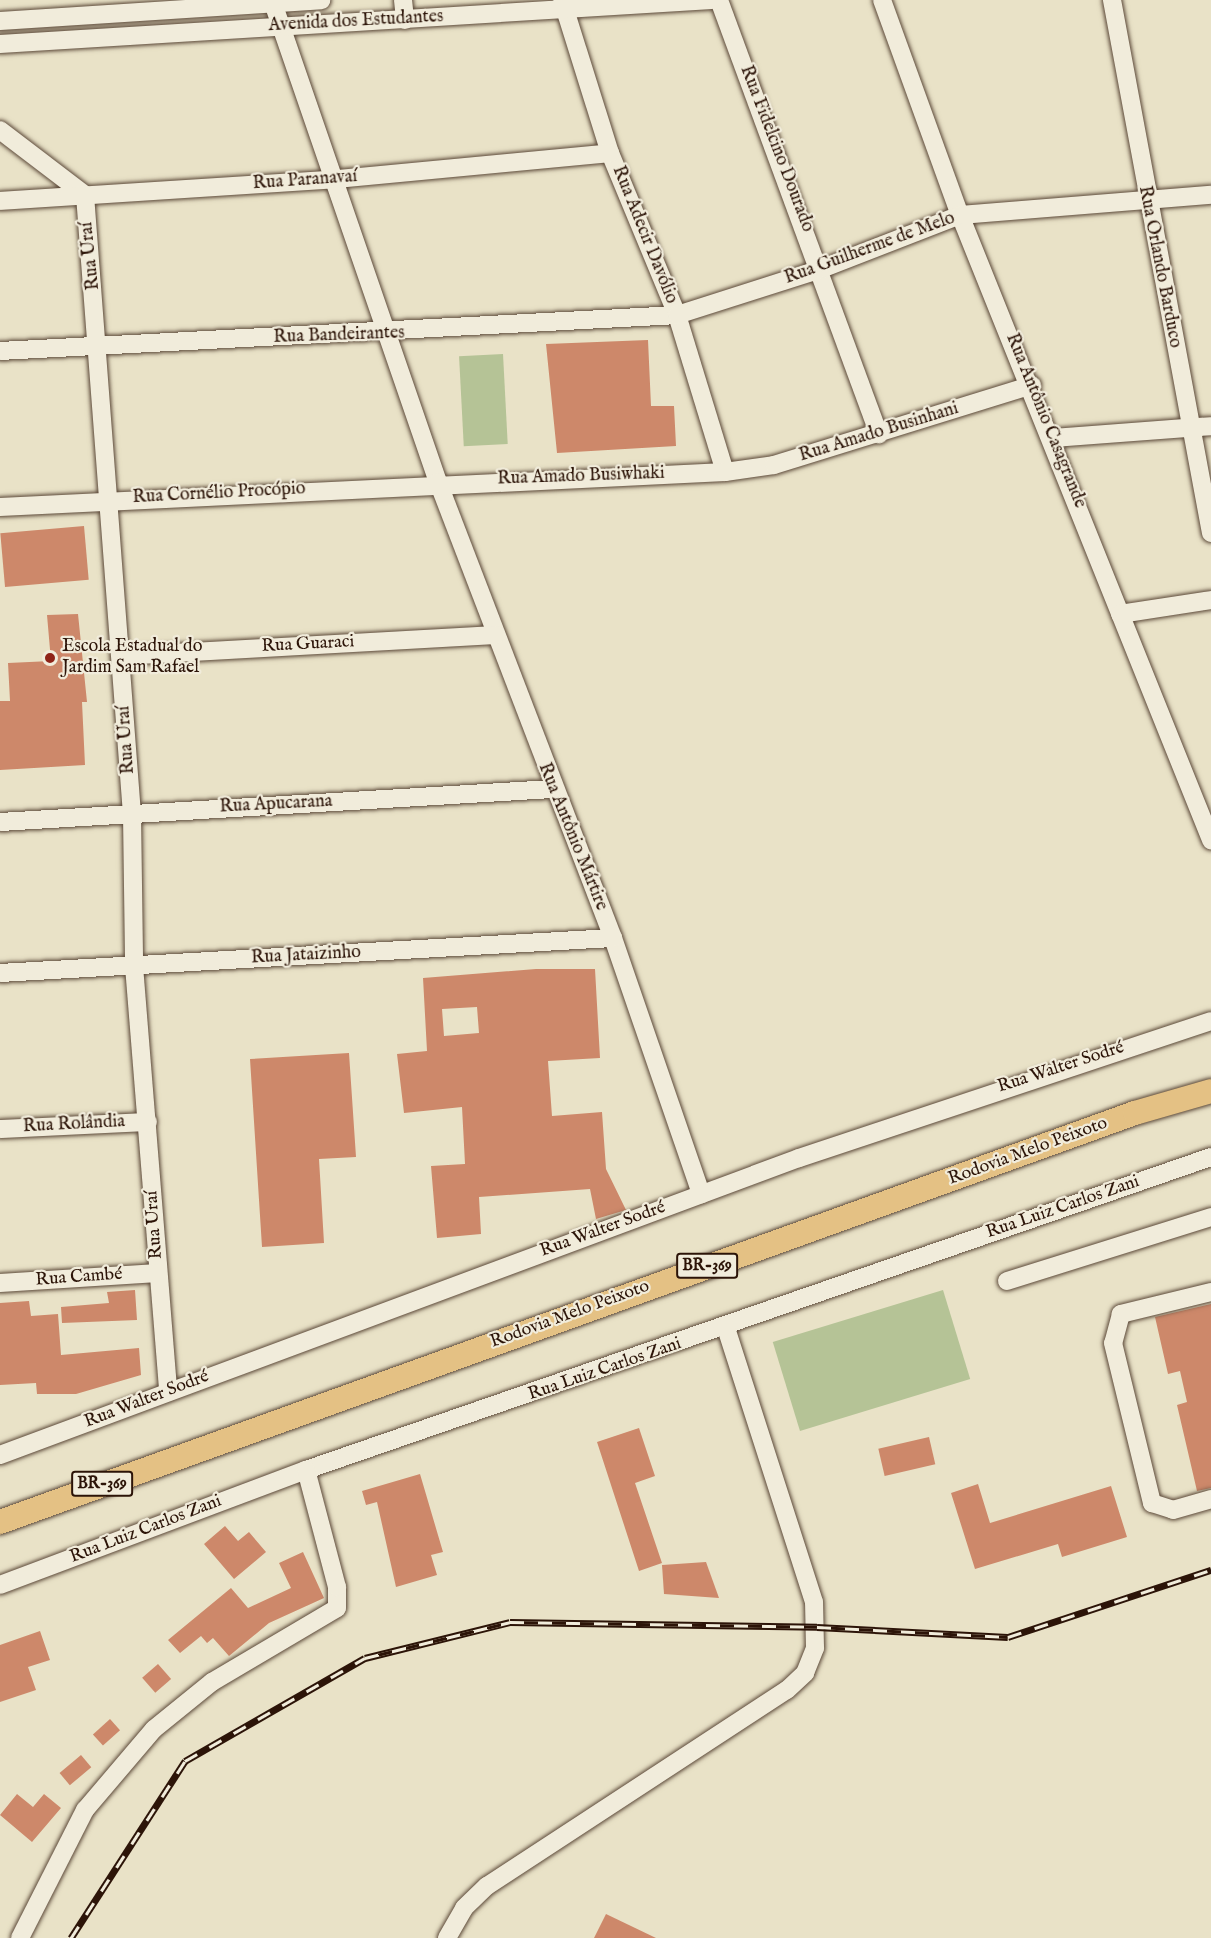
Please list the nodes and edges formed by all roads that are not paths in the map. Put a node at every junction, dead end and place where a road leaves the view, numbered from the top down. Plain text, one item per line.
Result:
1 (321, 0) edge
2 (403, 0) edge
3 (712, 0) edge
4 (719, 0) edge
5 (882, 0) edge
6 (1112, 0) edge
7 (273, 2) edge
8 (562, 6) edge
9 (405, 20) junction
10 (0, 21) edge
11 (282, 26) junction
12 (0, 44) edge
13 (0, 130) edge
14 (610, 153) junction
15 (337, 179) junction
16 (85, 195) junction
17 (1211, 195) edge
18 (0, 201) edge
19 (1147, 201) junction
20 (960, 215) junction
21 (821, 269) junction
22 (677, 315) junction
23 (385, 334) junction
24 (100, 346) junction
25 (0, 351) edge
26 (1032, 385) junction
27 (1211, 426) edge
28 (1191, 428) junction
29 (879, 434) junction
30 (1053, 438) junction
31 (724, 472) junction
32 (438, 482) junction
33 (111, 500) junction
34 (0, 507) edge
35 (1211, 533) edge
36 (1211, 600) edge
37 (1120, 614) junction
38 (495, 635) junction
39 (121, 656) junction
40 (552, 789) junction
41 (132, 814) junction
42 (0, 822) edge
43 (1211, 840) edge
44 (613, 938) junction
45 (134, 966) junction
46 (0, 973) edge
47 (1211, 1021) edge
48 (1211, 1091) edge
49 (148, 1122) junction
50 (0, 1129) edge
51 (1211, 1157) edge
52 (701, 1194) junction
53 (1211, 1217) edge
54 (158, 1273) junction
55 (1007, 1281) dead end
56 (0, 1283) edge
57 (1211, 1292) edge
58 (726, 1328) junction
59 (168, 1392) junction
60 (0, 1455) edge
61 (306, 1470) junction
62 (1211, 1499) edge
63 (0, 1522) edge
64 (0, 1585) edge
65 (21, 1938) edge
66 (447, 1938) edge

1 - 7 street, Avenida dos Estudantes
2 - 9 street
3 - 8 street, Avenida dos Estudantes
4 - 21 street, Rua Fidelcino Dourado
5 - 20 street, Rua Antônio Casagrande
6 - 19 street, Rua Orlando Barduco
7 - 10 street, Avenida dos Estudantes
7 - 11 street, Rua Antônio Mártire
8 - 9 street, Avenida dos Estudantes
8 - 14 street, Rua Adecir Davólio
9 - 11 street, Avenida dos Estudantes
11 - 12 street, Avenida dos Estudantes
11 - 15 street, Rua Antônio Mártire
13 - 16 street, Rua Uraí
14 - 15 street, Rua Paranavaí
14 - 22 street, Rua Adecir Davólio
15 - 16 street, Rua Paranavaí
15 - 23 street, Rua Antônio Mártire
16 - 18 street, Rua Paranavaí
16 - 24 street, Rua Uraí
17 - 19 street, Rua Guilherme de Melo
19 - 20 street, Rua Guilherme de Melo
19 - 28 street, Rua Orlando Barduco
20 - 21 street, Rua Guilherme de Melo
20 - 26 street, Rua Antônio Casagrande
21 - 22 street, Rua Guilherme de Melo
21 - 29 street, Rua Fidelcino Dourado
22 - 23 street, Rua Bandeirantes
22 - 31 street, Rua Adecir Davólio
23 - 24 street, Rua Bandeirantes
23 - 32 street, Rua Antônio Mártire
24 - 25 street, Rua Bandeirantes
24 - 33 street, Rua Uraí
26 - 29 street, Rua Amado Businhani
26 - 30 street, Rua Antônio Casagrande
27 - 28 street
28 - 30 street
28 - 35 street, Rua Orlando Barduco
29 - 31 street, Rua Amado Businhani
30 - 37 street, Rua Antônio Casagrande
31 - 32 street, Rua Amado Busiwhaki
32 - 33 street, Rua Cornélio Procópio
32 - 38 street, Rua Antônio Mártire
33 - 34 street, Rua Cornélio Procópio
33 - 39 street, Rua Uraí
36 - 37 street
37 - 43 street, Rua Antônio Casagrande
38 - 39 street, Rua Guaraci
38 - 40 street, Rua Antônio Mártire
39 - 41 street, Rua Uraí
40 - 41 street, Rua Apucarana
40 - 44 street, Rua Antônio Mártire
41 - 42 street, Rua Apucarana
41 - 45 street, Rua Uraí
44 - 45 street, Rua Jataizinho
44 - 52 street, Rua Antônio Mártire
45 - 46 street, Rua Jataizinho
45 - 49 street, Rua Uraí
47 - 52 street, Rua Walter Sodré
48 - 63 main road, Rodovia Melo Peixoto / BR-369
49 - 50 street, Rua Rolândia
49 - 54 street, Rua Uraí
51 - 58 street, Rua Luiz Carlos Zani
52 - 59 street, Rua Walter Sodré
53 - 55 street
54 - 56 street, Rua Cambé
54 - 59 street, Rua Uraí
57 - 62 street
58 - 61 street, Rua Luiz Carlos Zani
58 - 66 street
59 - 60 street, Rua Walter Sodré
61 - 64 street, Rua Luiz Carlos Zani
61 - 65 street

